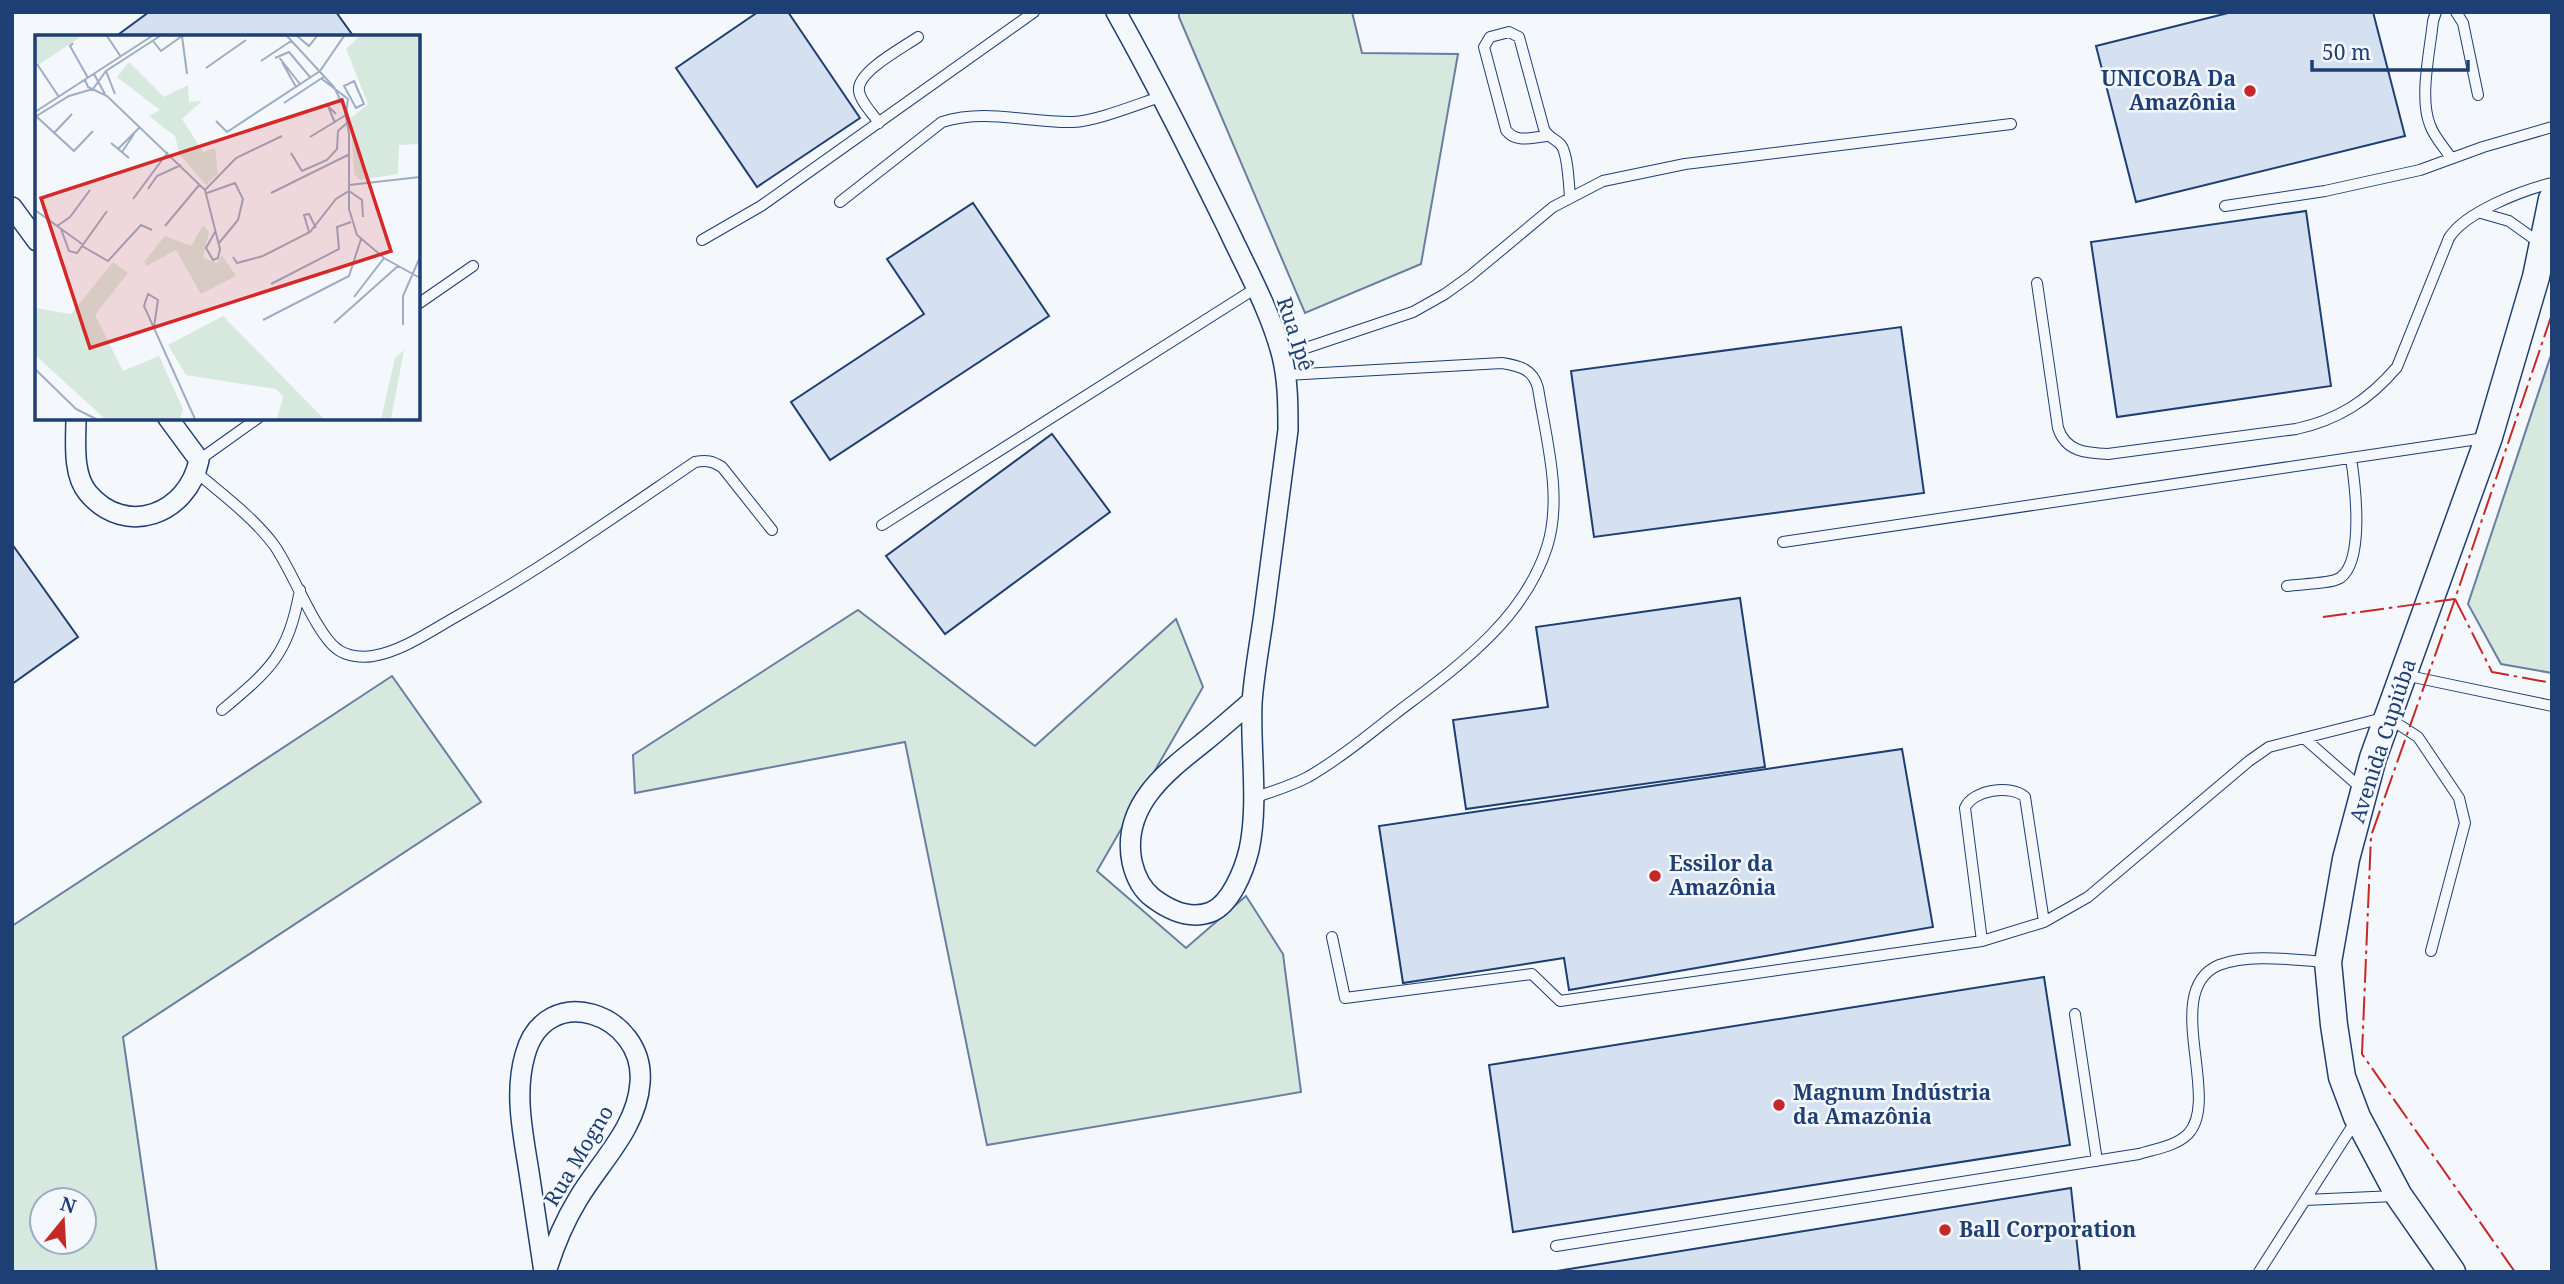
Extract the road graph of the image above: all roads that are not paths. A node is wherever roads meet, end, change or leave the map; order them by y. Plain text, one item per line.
1 (1034, 12) edge
2 (1116, 12) edge
3 (2436, 12) edge
4 (2456, 12) edge
5 (918, 37) dead end
6 (2478, 95) dead end
7 (1163, 96) junction
8 (879, 123) junction
9 (2011, 124) dead end
10 (2552, 127) edge
11 (1547, 136) junction
12 (2451, 158) junction
13 (2552, 183) edge
14 (1570, 198) junction
15 (2552, 199) edge
16 (840, 202) dead end
17 (2225, 206) dead end
18 (12, 207) edge
19 (2480, 213) junction
20 (35, 238) edge
21 (702, 240) dead end
22 (2543, 246) junction
23 (472, 266) dead end
24 (2037, 283) dead end
25 (1256, 288) junction
26 (420, 303) edge
27 (1284, 365) junction
28 (76, 420) edge
29 (169, 420) edge
30 (256, 420) edge
31 (2488, 437) junction
32 (2351, 458) junction
33 (198, 466) junction
34 (882, 525) dead end
35 (772, 530) dead end
36 (1783, 542) dead end
37 (2287, 586) dead end
38 (300, 590) junction
39 (2403, 675) junction
40 (1252, 701) junction
41 (2552, 706) edge
42 (222, 710) dead end
43 (2388, 717) junction
44 (2304, 738) junction
45 (2365, 792) junction
46 (1253, 798) junction
47 (2044, 922) junction
48 (1332, 937) dead end
49 (1982, 941) junction
50 (2431, 951) dead end
51 (2328, 962) junction
52 (2075, 1014) dead end
53 (2357, 1117) junction
54 (2097, 1161) junction
55 (2399, 1196) junction
56 (2305, 1200) junction
57 (1556, 1246) dead end
58 (545, 1272) edge
59 (2259, 1272) edge
60 (2452, 1272) edge

1 - 8 lane
2 - 7 street, Rua Ipê
3 - 12 lane
4 - 6 lane
5 - 8 lane
7 - 16 lane
7 - 25 street, Rua Ipê
8 - 21 lane
9 - 14 lane
10 - 12 lane
11 - 11 lane
11 - 14 lane
12 - 17 lane
13 - 19 lane
14 - 27 lane
15 - 22 street, Avenida Cupiúba
18 - 20 street
19 - 22 lane
19 - 24 lane
22 - 31 street, Avenida Cupiúba
23 - 26 lane
25 - 27 street, Rua Ipê
25 - 34 lane
27 - 40 street, Rua Ipê
27 - 46 lane
28 - 33 street
29 - 33 street
30 - 33 lane
31 - 32 lane
31 - 39 street, Avenida Cupiúba
32 - 36 lane
32 - 37 lane
33 - 38 lane
35 - 38 lane
38 - 42 lane
39 - 41 lane
39 - 43 street, Avenida Cupiúba
40 - 46 street, Rua Ipê
40 - 46 street, Rua Ipê
43 - 44 lane
43 - 45 street, Avenida Cupiúba
43 - 50 lane
44 - 45 lane
44 - 47 lane
45 - 51 street, Avenida Cupiúba
47 - 49 lane
47 - 49 lane
48 - 49 lane
51 - 53 street, Avenida Cupiúba
51 - 54 lane
52 - 54 lane
53 - 55 street, Avenida Cupiúba
53 - 56 lane
54 - 57 lane
55 - 56 lane
55 - 60 street, Avenida Cupiúba
56 - 59 lane
58 - 58 street, Rua Mogno

